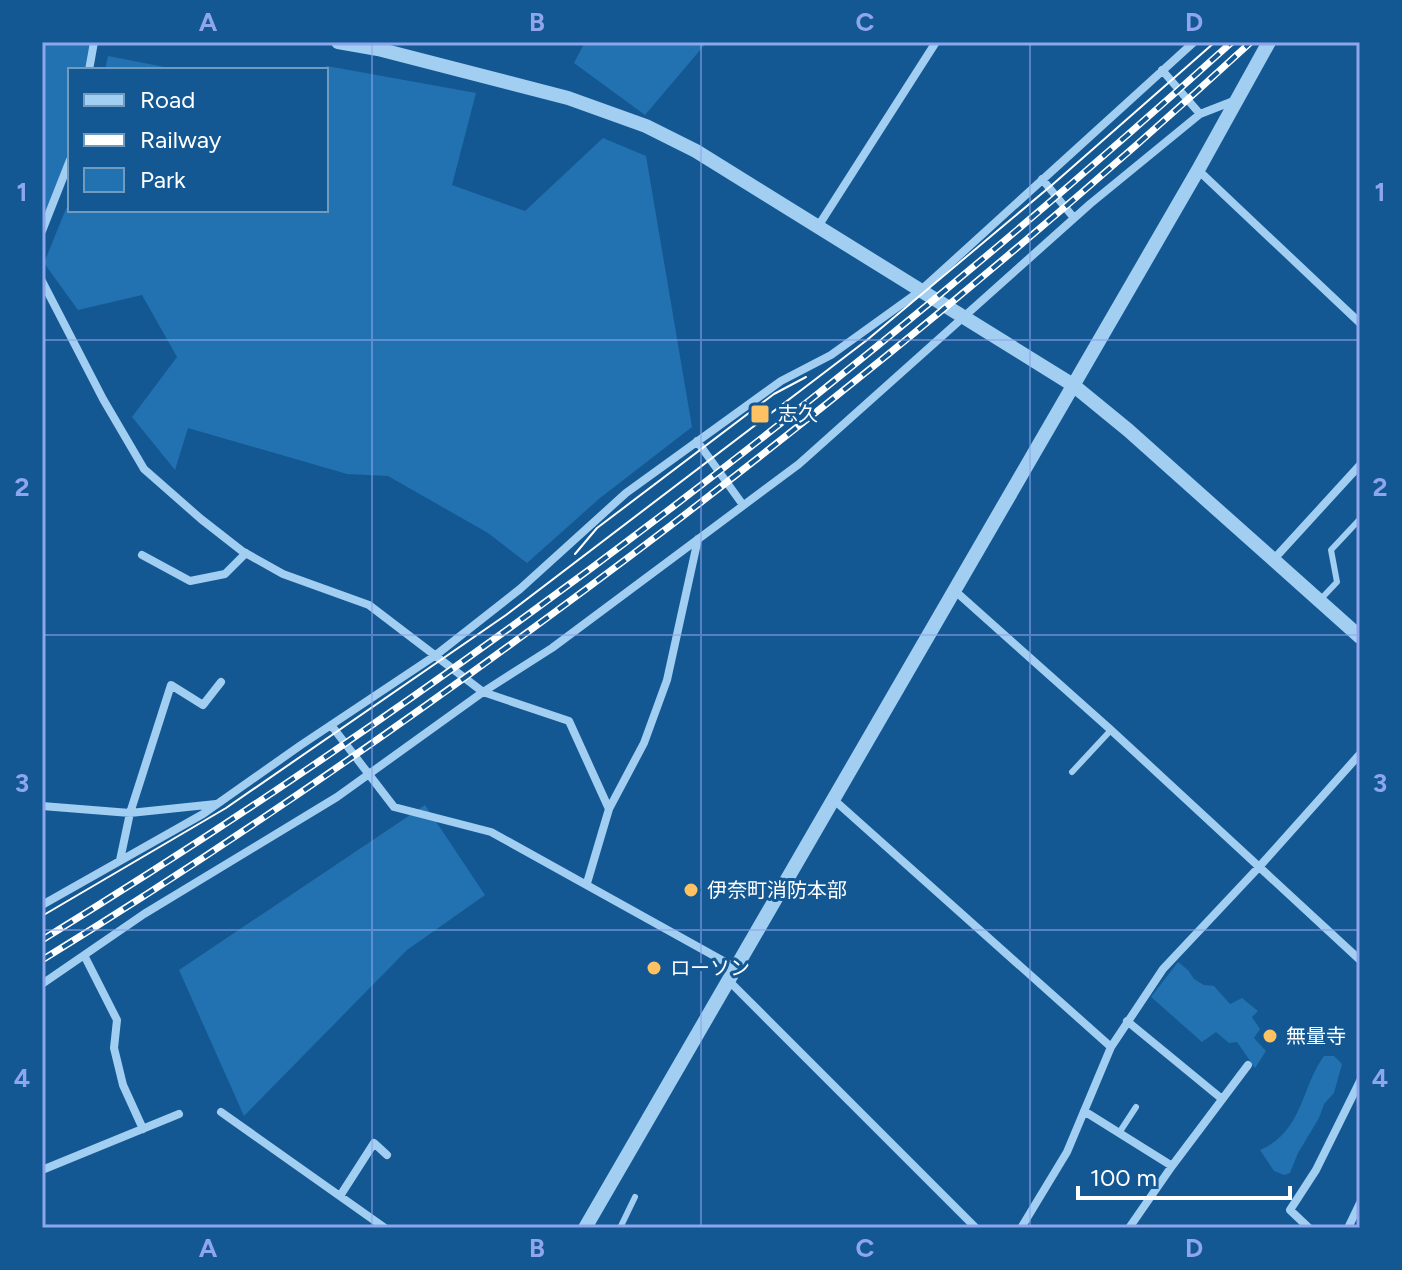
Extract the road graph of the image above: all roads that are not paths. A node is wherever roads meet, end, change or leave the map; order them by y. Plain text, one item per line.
1 (94, 42) edge
2 (338, 42) edge
3 (936, 42) edge
4 (1194, 42) edge
5 (380, 46) edge
6 (1269, 46) edge
7 (89, 68) edge
8 (1162, 70) junction
9 (1236, 100) junction
10 (1200, 114) junction
11 (68, 165) edge
12 (1198, 170) junction
13 (1042, 179) junction
14 (1074, 218) junction
15 (817, 228) junction
16 (42, 231) edge
17 (42, 281) edge
18 (920, 291) junction
19 (962, 317) junction
20 (1360, 323) edge
21 (1073, 385) junction
22 (697, 441) junction
23 (1360, 465) edge
24 (743, 505) junction
25 (1360, 519) edge
26 (698, 539) junction
27 (246, 553) junction
28 (142, 555) dead end
29 (1274, 559) junction
30 (953, 590) junction
31 (1319, 601) junction
32 (1360, 637) edge
33 (436, 655) junction
34 (221, 682) dead end
35 (483, 692) junction
36 (331, 725) junction
37 (1111, 730) junction
38 (1360, 754) edge
39 (1072, 772) dead end
40 (369, 775) junction
41 (832, 798) junction
42 (217, 804) junction
43 (42, 806) edge
44 (609, 809) junction
45 (130, 813) junction
46 (120, 860) junction
47 (1259, 867) junction
48 (587, 883) junction
49 (42, 905) edge
50 (85, 957) junction
51 (1360, 960) edge
52 (733, 974) junction
53 (42, 984) edge
54 (1127, 1021) junction
55 (1111, 1047) junction
56 (1248, 1065) dead end
57 (1360, 1081) edge
58 (1222, 1099) junction
59 (1136, 1107) dead end
60 (1084, 1111) junction
61 (221, 1112) dead end
62 (179, 1114) dead end
63 (143, 1129) junction
64 (1119, 1133) junction
65 (387, 1155) dead end
66 (1172, 1166) junction
67 (42, 1170) edge
68 (340, 1196) junction
69 (635, 1197) dead end
70 (1360, 1203) edge
71 (385, 1228) edge
72 (585, 1228) edge
73 (620, 1228) edge
74 (976, 1228) edge
75 (1021, 1228) edge
76 (1129, 1228) edge
77 (1309, 1228) edge
78 (1348, 1228) edge

1 - 7 street
2 - 5 street
3 - 15 street
4 - 8 street
5 - 15 street
6 - 9 street
8 - 10 street
8 - 13 street
9 - 10 street
9 - 12 street
10 - 14 street
11 - 16 street
12 - 20 street
12 - 21 street
13 - 14 street
13 - 18 street
14 - 19 street
15 - 18 street
17 - 27 street
18 - 19 street
18 - 22 street
19 - 21 street
19 - 24 street
21 - 29 street
21 - 30 street
22 - 24 street
22 - 33 street
23 - 29 street
24 - 26 street
25 - 31 lane
26 - 35 street
26 - 44 street
27 - 28 street
27 - 33 street
29 - 31 street
30 - 37 street
30 - 41 street
31 - 32 street
33 - 35 street
33 - 36 street
34 - 45 street
35 - 40 street
35 - 44 street
36 - 40 street
36 - 42 street
37 - 39 lane
37 - 47 street
38 - 47 street
40 - 48 street
40 - 50 street
41 - 52 street
41 - 55 street
42 - 45 street
42 - 46 street
43 - 45 street
44 - 48 street
45 - 46 street
46 - 49 street
47 - 51 street
47 - 54 street
48 - 52 street
50 - 53 street
50 - 63 street
52 - 72 street
52 - 74 street
54 - 55 street
54 - 58 street
55 - 60 street
56 - 58 street
57 - 77 street
58 - 66 street
59 - 64 lane
60 - 64 street
60 - 75 street
61 - 68 street
62 - 63 street
63 - 67 street
64 - 66 street
65 - 68 street
66 - 76 street
68 - 71 street
69 - 73 lane
70 - 78 street

